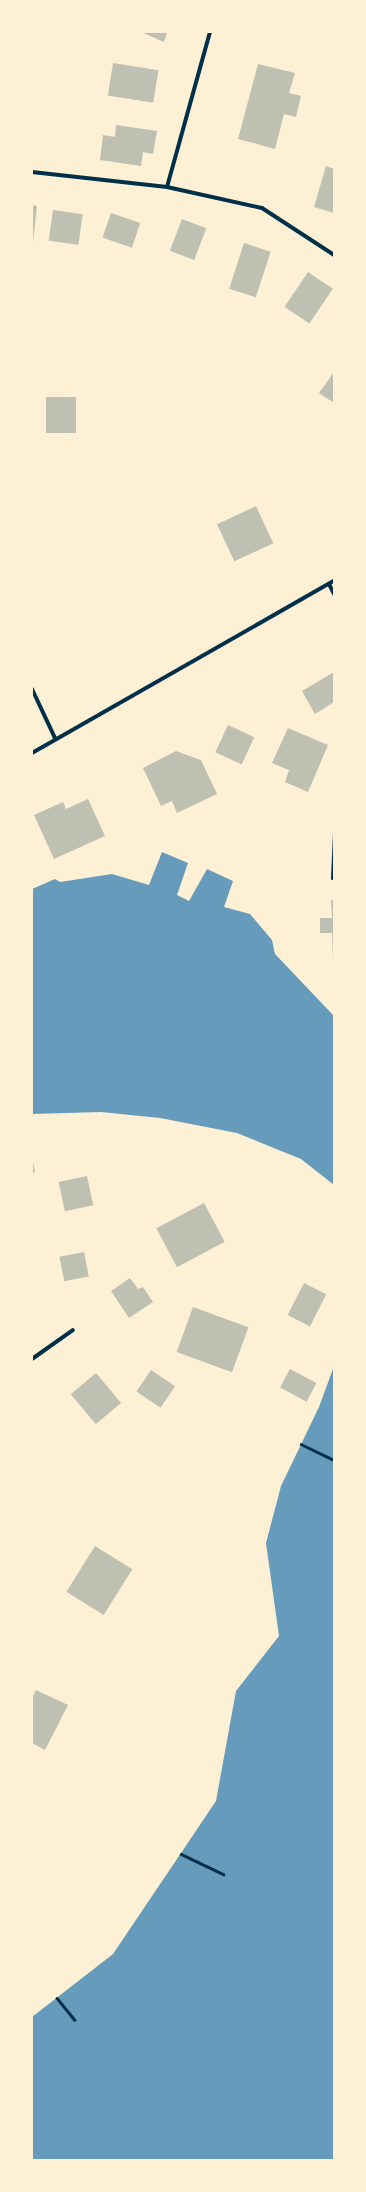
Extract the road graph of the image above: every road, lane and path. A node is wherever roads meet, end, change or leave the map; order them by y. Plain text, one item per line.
1 (210, 32) edge
2 (32, 172) edge
3 (167, 187) junction
4 (334, 254) edge
5 (334, 581) edge
6 (329, 584) junction
7 (334, 594) edge
8 (32, 689) edge
9 (55, 738) junction
10 (32, 753) edge
11 (334, 833) edge
12 (332, 878) dead end
13 (73, 1330) dead end
14 (32, 1359) edge
15 (301, 1444) dead end
16 (334, 1460) edge
17 (181, 1854) dead end
18 (223, 1874) dead end
19 (57, 1998) dead end
20 (75, 2020) dead end

1 - 3 street
2 - 3 street
3 - 4 street
5 - 6 street
6 - 7 street
6 - 9 street
8 - 9 street
9 - 10 street
11 - 12 lane
13 - 14 street
15 - 16 path
17 - 18 path
19 - 20 path

